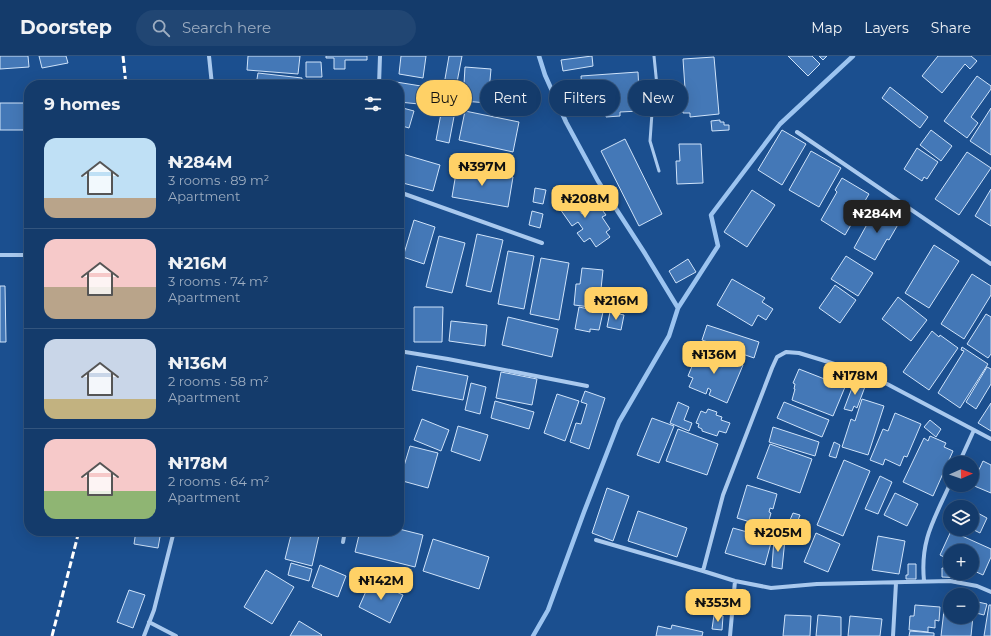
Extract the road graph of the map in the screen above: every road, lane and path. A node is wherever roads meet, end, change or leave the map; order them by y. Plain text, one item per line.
1 (209, 56) edge
2 (380, 56) edge
3 (654, 56) edge
4 (211, 80) edge
5 (379, 80) edge
6 (797, 132) dead end
7 (659, 171) dead end
8 (404, 194) edge
9 (542, 243) dead end
10 (0, 255) edge
11 (24, 255) edge
12 (991, 264) edge
13 (404, 352) edge
14 (587, 386) dead end
15 (974, 430) junction
16 (991, 439) edge
17 (962, 456) edge
18 (946, 492) edge
19 (173, 536) edge
20 (344, 536) edge
21 (596, 540) dead end
22 (343, 542) dead end
23 (703, 570) junction
24 (735, 581) junction
25 (924, 581) junction
26 (896, 583) junction
27 (991, 592) edge
28 (150, 622) junction
29 (144, 636) edge
30 (176, 636) edge
31 (730, 636) edge
32 (893, 636) edge

1 - 4 street
2 - 5 street
3 - 7 lane
6 - 12 street
8 - 9 street
10 - 11 street
13 - 14 street
15 - 16 street
15 - 17 street
15 - 23 street
18 - 25 street
19 - 28 street
20 - 22 street
21 - 23 street
23 - 24 street
24 - 26 street
24 - 31 street
25 - 26 street
25 - 27 street
26 - 32 street
28 - 29 street
28 - 30 street

